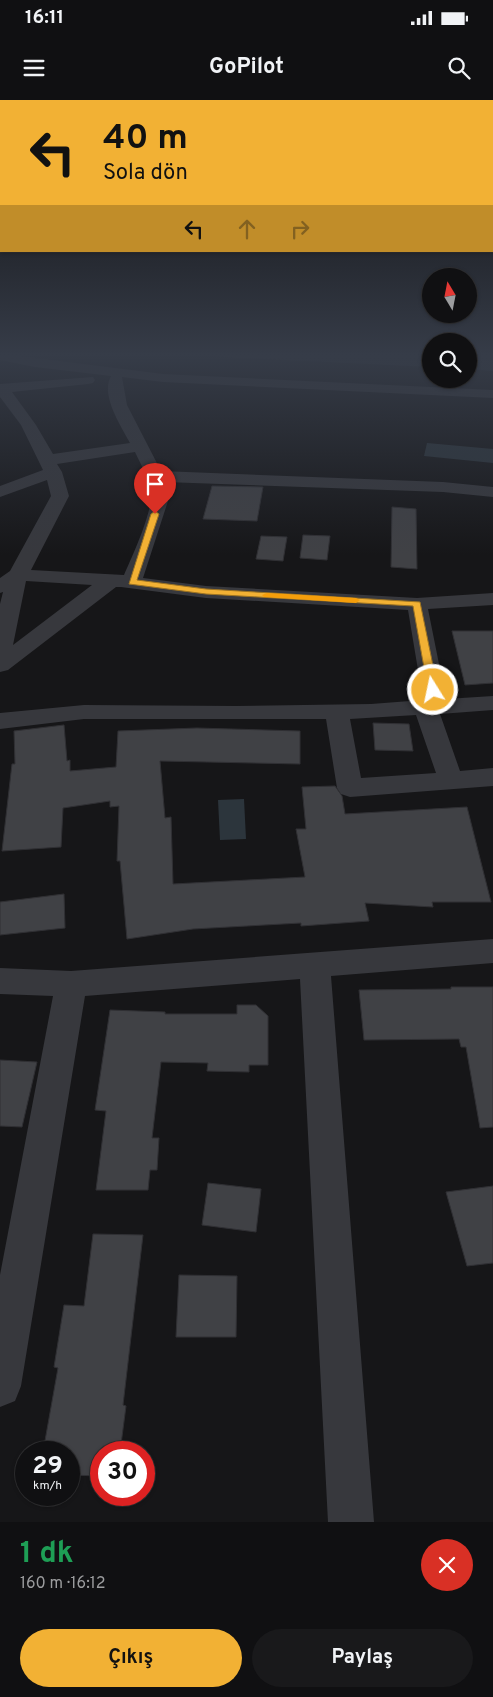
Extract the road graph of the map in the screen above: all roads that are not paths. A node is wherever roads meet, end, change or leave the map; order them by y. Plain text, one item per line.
1 (24, 422) edge
2 (129, 422) edge
3 (140, 446) junction
4 (51, 466) junction
5 (155, 476) junction
6 (0, 492) edge
7 (493, 492) edge
8 (14, 571) edge
9 (122, 581) junction
10 (0, 587) edge
11 (493, 599) edge
12 (417, 604) junction
13 (0, 657) edge
14 (0, 665) edge
15 (493, 703) edge
16 (431, 708) junction
17 (337, 712) junction
18 (0, 721) edge
19 (493, 777) edge
20 (451, 780) junction
21 (493, 952) edge
22 (315, 965) junction
23 (0, 981) edge
24 (70, 984) junction
25 (0, 1386) edge
26 (351, 1522) edge

1 - 4 street
2 - 3 street
3 - 4 street
3 - 5 street
4 - 6 street
4 - 8 street
5 - 7 street
5 - 9 street
8 - 9 street
8 - 10 street
8 - 13 street
9 - 12 street
9 - 14 street
11 - 12 street
12 - 16 street
15 - 16 street
16 - 17 street
16 - 20 street
17 - 18 street
17 - 20 street
19 - 20 street
21 - 22 street
22 - 24 street
22 - 26 street
23 - 24 street
24 - 25 street

